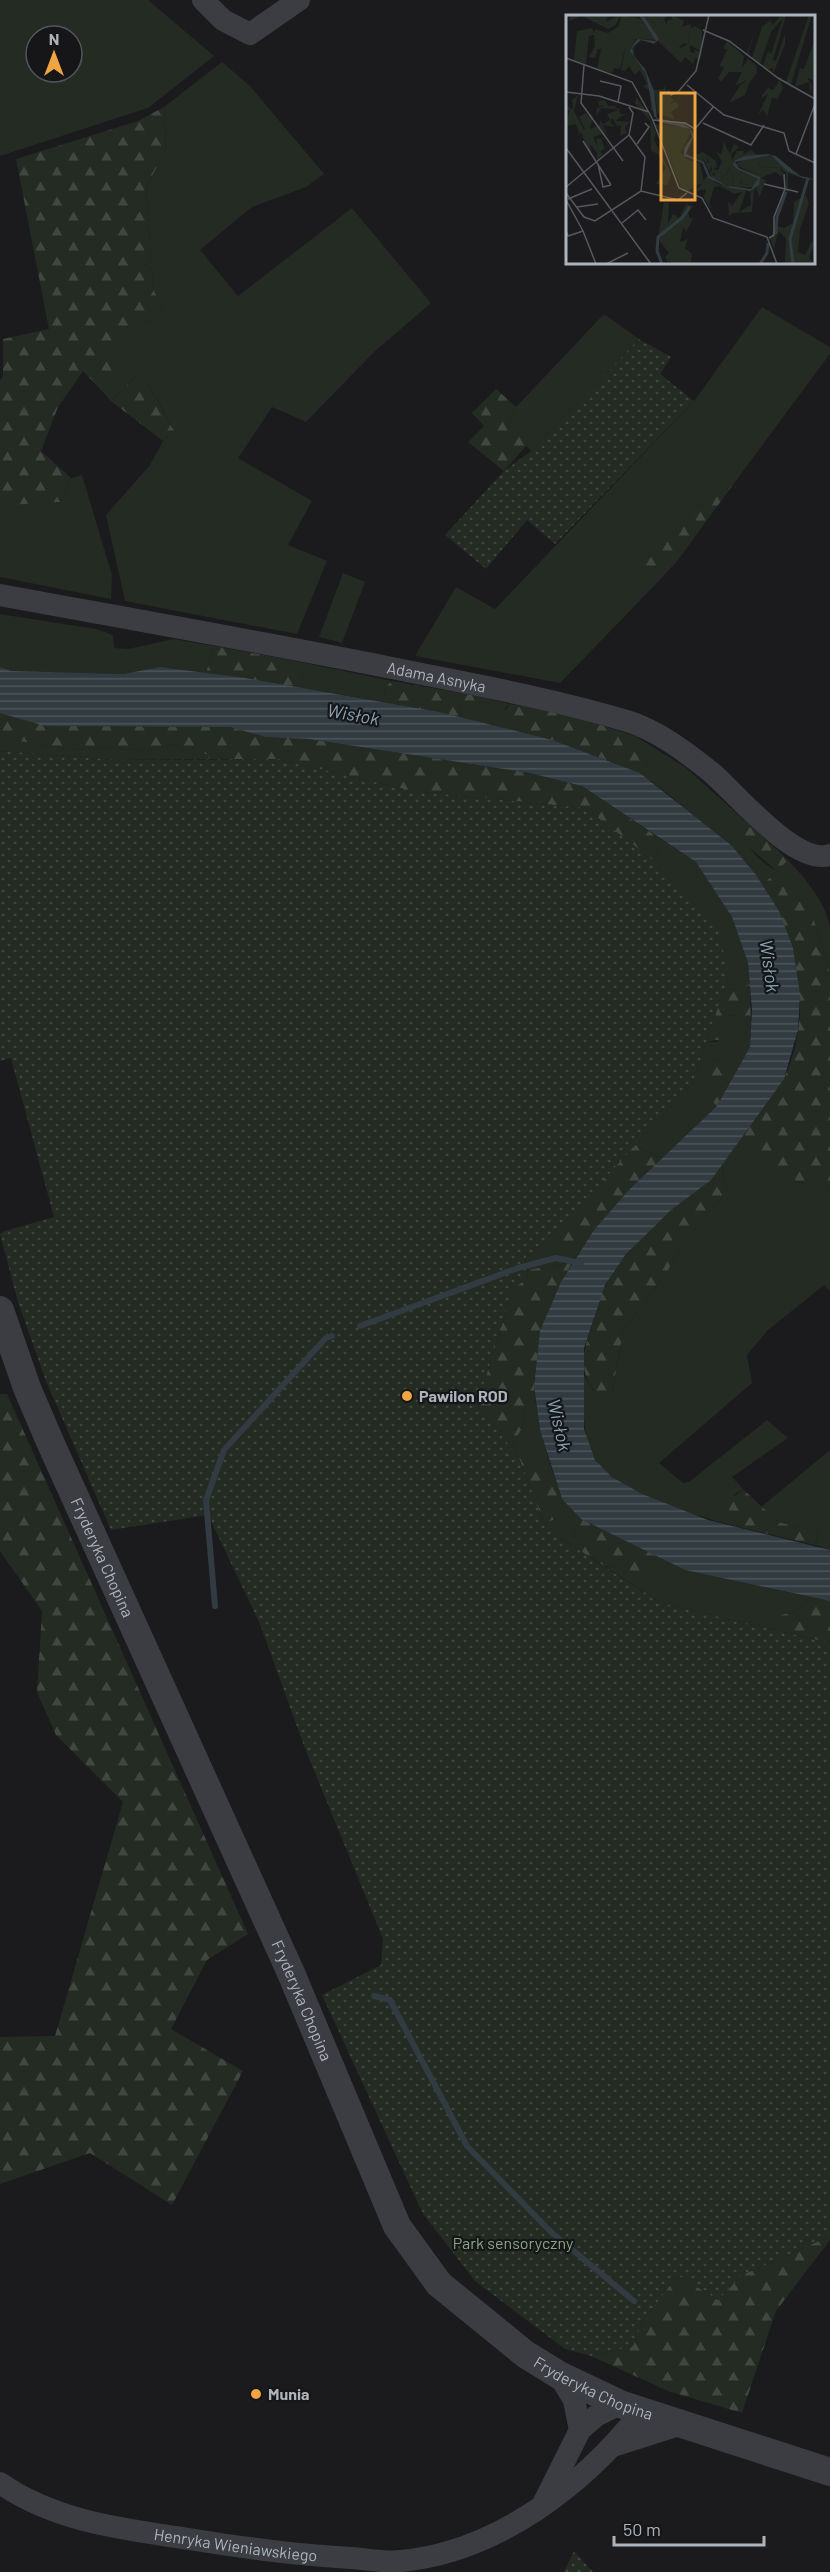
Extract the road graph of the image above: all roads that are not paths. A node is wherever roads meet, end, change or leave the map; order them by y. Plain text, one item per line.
1 (203, 0) edge
2 (299, 0) edge
3 (0, 595) edge
4 (830, 855) edge
5 (0, 1310) edge
6 (559, 2375) junction
7 (631, 2408) junction
8 (685, 2423) junction
9 (580, 2430) junction
10 (616, 2445) junction
11 (830, 2472) edge
12 (0, 2483) edge
13 (542, 2505) junction

1 - 2 street
3 - 4 street, Adama Asnyka
5 - 6 street, Fryderyka Chopina
6 - 7 street, Fryderyka Chopina
6 - 9 street
7 - 8 street, Fryderyka Chopina
7 - 9 street
7 - 10 street, Henryka Wieniawskiego
8 - 10 street
8 - 11 street, Fryderyka Chopina
9 - 13 street
10 - 13 street, Henryka Wieniawskiego
12 - 13 street, Henryka Wieniawskiego

